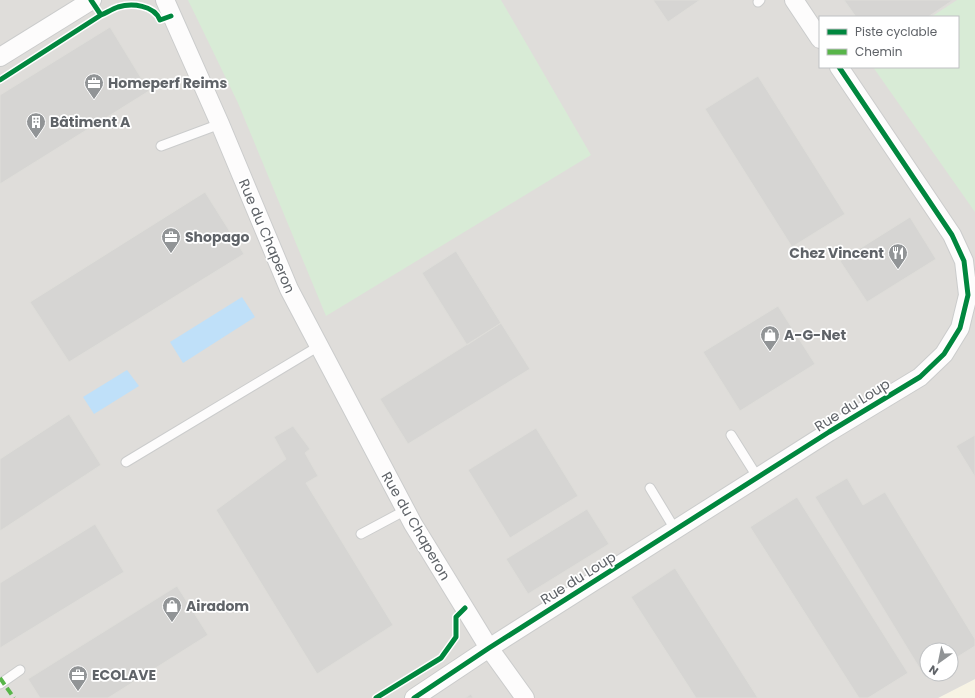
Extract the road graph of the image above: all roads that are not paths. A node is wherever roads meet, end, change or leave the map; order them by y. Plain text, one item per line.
1 (92, 0) edge
2 (165, 0) edge
3 (794, 0) edge
4 (819, 37) edge
5 (0, 57) edge
6 (840, 68) edge
7 (220, 124) junction
8 (160, 146) dead end
9 (972, 297) edge
10 (319, 346) junction
11 (730, 435) dead end
12 (126, 462) dead end
13 (758, 478) junction
14 (650, 488) dead end
15 (406, 510) junction
16 (676, 531) junction
17 (361, 534) dead end
18 (489, 648) junction
19 (20, 670) dead end
20 (0, 684) edge
21 (414, 698) edge
22 (525, 698) edge

1 - 5 street
2 - 7 street, Rue du Chaperon
3 - 4 street
6 - 9 street, Rue du Loup
7 - 8 lane
7 - 10 street, Rue du Chaperon
9 - 13 street, Rue du Loup
10 - 12 lane
10 - 15 street, Rue du Chaperon
11 - 13 lane
13 - 16 street, Rue du Loup
14 - 16 lane
15 - 17 lane
15 - 18 street, Rue du Chaperon
16 - 18 street, Rue du Loup
18 - 21 street, Rue du Loup
18 - 22 street, Rue du Chaperon
19 - 20 lane

